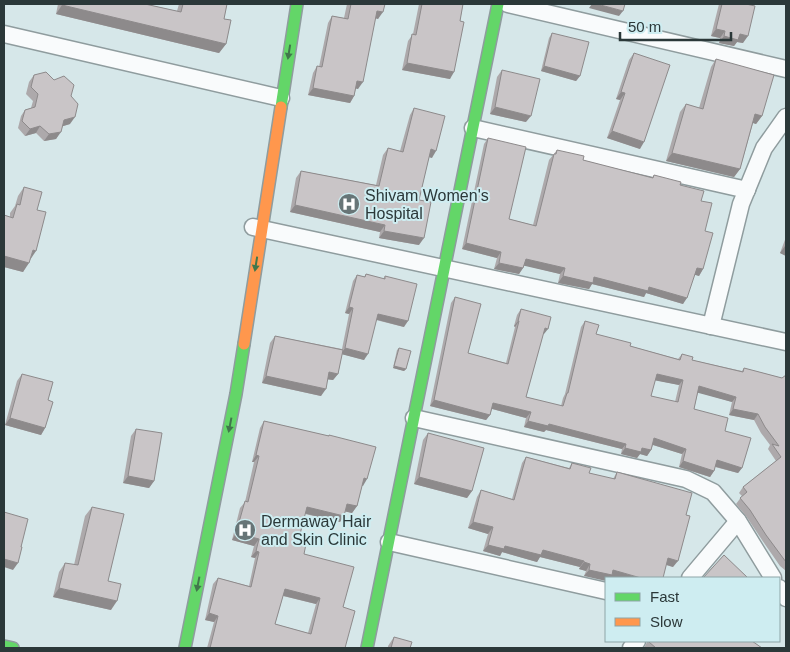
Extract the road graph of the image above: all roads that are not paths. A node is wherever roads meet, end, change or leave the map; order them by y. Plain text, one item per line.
1 (296, 4) edge
2 (498, 4) edge
3 (508, 4) edge
4 (4, 34) edge
5 (786, 69) edge
6 (273, 96) junction
7 (786, 117) edge
8 (473, 128) junction
9 (747, 190) junction
10 (255, 224) junction
11 (444, 268) junction
12 (711, 326) junction
13 (786, 342) edge
14 (414, 418) junction
15 (738, 521) junction
16 (389, 542) junction
17 (691, 577) edge
18 (772, 577) edge
19 (605, 591) edge
20 (4, 646) edge
21 (13, 648) edge
22 (174, 648) edge
23 (185, 648) edge
24 (367, 648) edge

1 -> 6 main road
2 - 8 main road
3 - 5 street
4 - 6 street
6 - 10 main road
7 - 9 street
8 - 9 street
8 - 11 main road
9 - 12 street
10 - 11 street
10 - 22 main road
10 -> 23 main road
11 - 12 street
11 - 14 main road
12 - 13 street
14 - 15 street
14 - 16 main road
15 - 17 street
15 - 18 street
16 - 19 street
16 - 24 main road
20 - 21 main road

